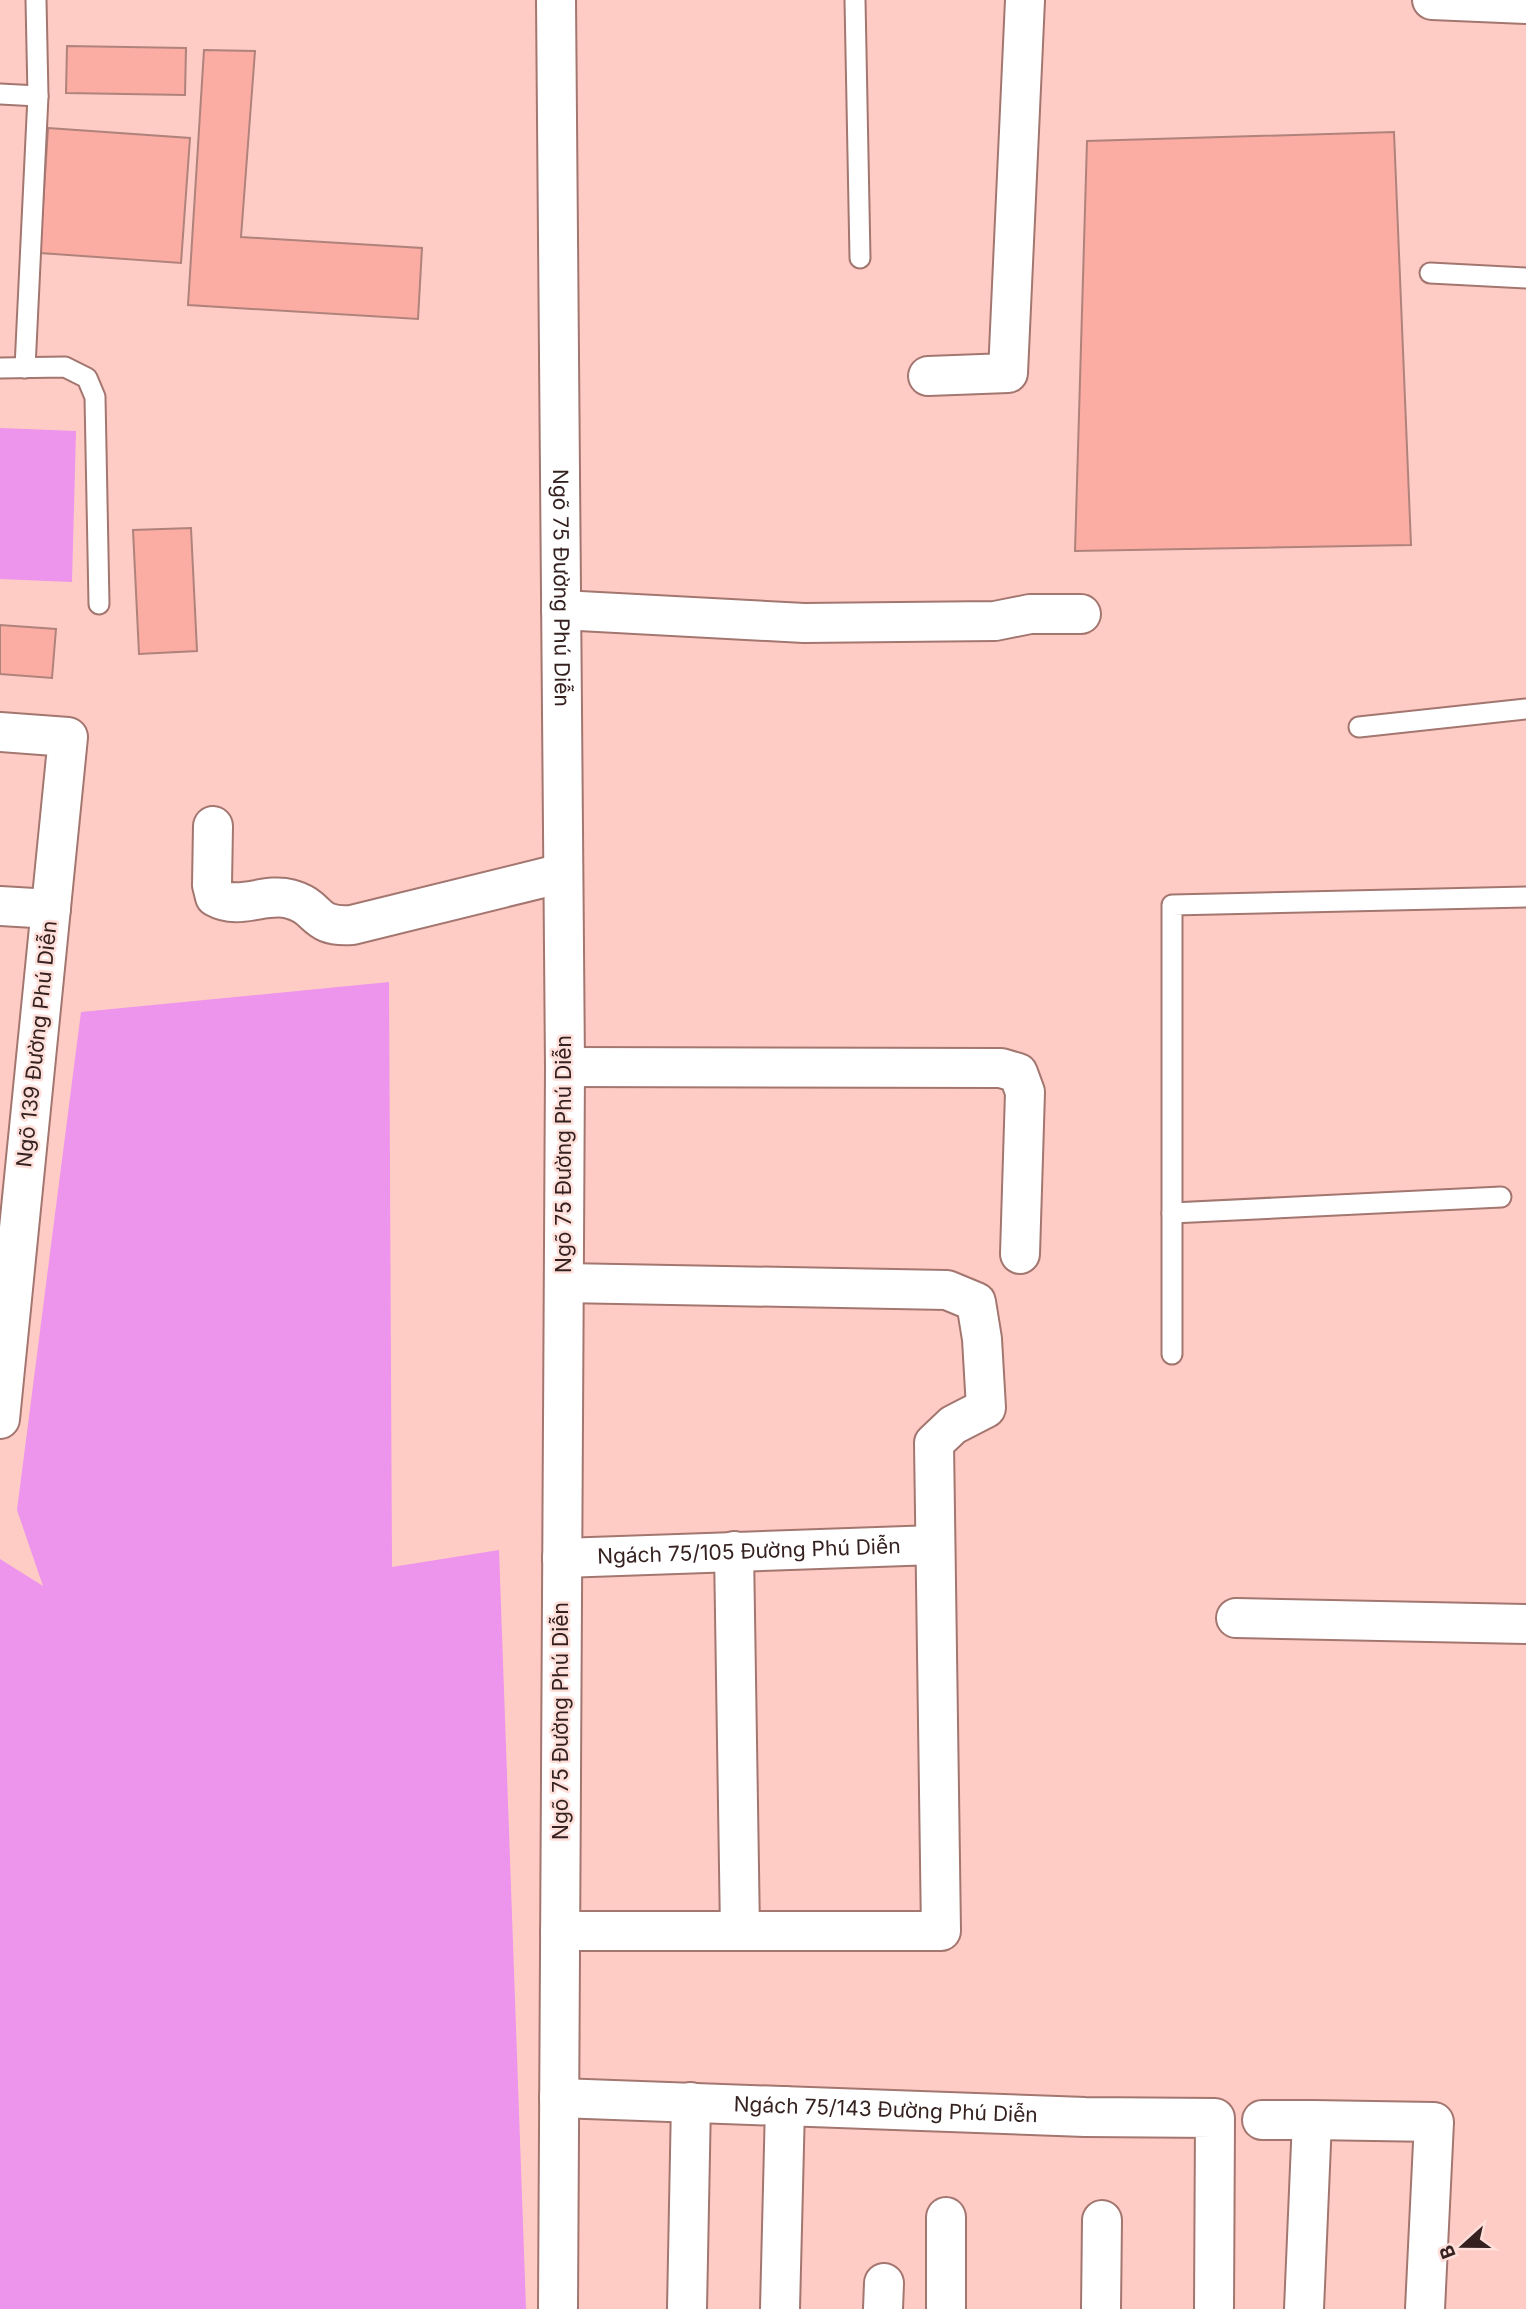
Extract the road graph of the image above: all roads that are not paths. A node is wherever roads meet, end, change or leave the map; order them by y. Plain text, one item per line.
1 (36, 0) edge
2 (556, 0) edge
3 (855, 0) edge
4 (1025, 0) edge
5 (1432, 0) edge
6 (1526, 4) edge
7 (0, 94) edge
8 (38, 96) junction
9 (860, 258) dead end
10 (1430, 273) dead end
11 (1526, 278) edge
12 (0, 368) edge
13 (25, 368) junction
14 (929, 376) dead end
15 (99, 604) dead end
16 (561, 610) junction
17 (1081, 614) dead end
18 (1526, 709) edge
19 (1359, 727) dead end
20 (0, 732) edge
21 (213, 826) dead end
22 (563, 873) junction
23 (1526, 897) edge
24 (0, 906) edge
25 (51, 909) junction
26 (565, 1067) junction
27 (1502, 1197) dead end
28 (11, 1200) edge
29 (1172, 1213) junction
30 (1020, 1254) dead end
31 (564, 1283) junction
32 (1172, 1354) dead end
33 (0, 1419) edge
34 (934, 1545) junction
35 (734, 1551) junction
36 (562, 1558) junction
37 (1236, 1618) dead end
38 (1526, 1624) edge
39 (560, 1931) junction
40 (740, 1931) junction
41 (559, 2098) junction
42 (691, 2102) junction
43 (785, 2106) junction
44 (1262, 2120) dead end
45 (1312, 2120) junction
46 (946, 2217) dead end
47 (1102, 2220) dead end
48 (558, 2309) edge
49 (687, 2309) edge
50 (780, 2309) edge
51 (946, 2309) edge
52 (1101, 2309) edge
53 (1214, 2309) edge
54 (1304, 2309) edge
55 (1425, 2309) edge

1 - 8 lane
2 - 16 street, Ngõ 75 Đường Phú Diễn
3 - 9 lane
4 - 14 street
5 - 6 street
7 - 8 lane
8 - 13 lane
10 - 11 lane
12 - 13 lane
13 - 15 lane
16 - 17 street
16 - 22 street, Ngõ 75 Đường Phú Diễn
18 - 19 lane
20 - 25 street, Ngõ 139 Đường Phú Diễn
21 - 22 street
22 - 26 street, Ngõ 75 Đường Phú Diễn
23 - 29 lane
24 - 25 street
25 - 28 street, Ngõ 139 Đường Phú Diễn
26 - 30 street
26 - 31 street, Ngõ 75 Đường Phú Diễn
27 - 29 lane
28 - 33 street, Ngõ 139 Đường Phú Diễn
29 - 32 lane
31 - 34 street
31 - 36 street, Ngõ 75 Đường Phú Diễn
34 - 35 street, Ngách 75/105 Đường Phú Diễn
34 - 40 street
35 - 36 street, Ngách 75/105 Đường Phú Diễn
35 - 40 street
36 - 39 street, Ngõ 75 Đường Phú Diễn
37 - 38 street
39 - 40 street
39 - 41 street, Ngõ 75 Đường Phú Diễn
41 - 42 street, Ngách 75/143 Đường Phú Diễn
41 - 48 street, Ngõ 75 Đường Phú Diễn
42 - 43 street, Ngách 75/143 Đường Phú Diễn
42 - 49 street
43 - 50 street
43 - 53 street, Ngách 75/143 Đường Phú Diễn
44 - 45 street
45 - 54 street
45 - 55 street
46 - 51 street
47 - 52 street

